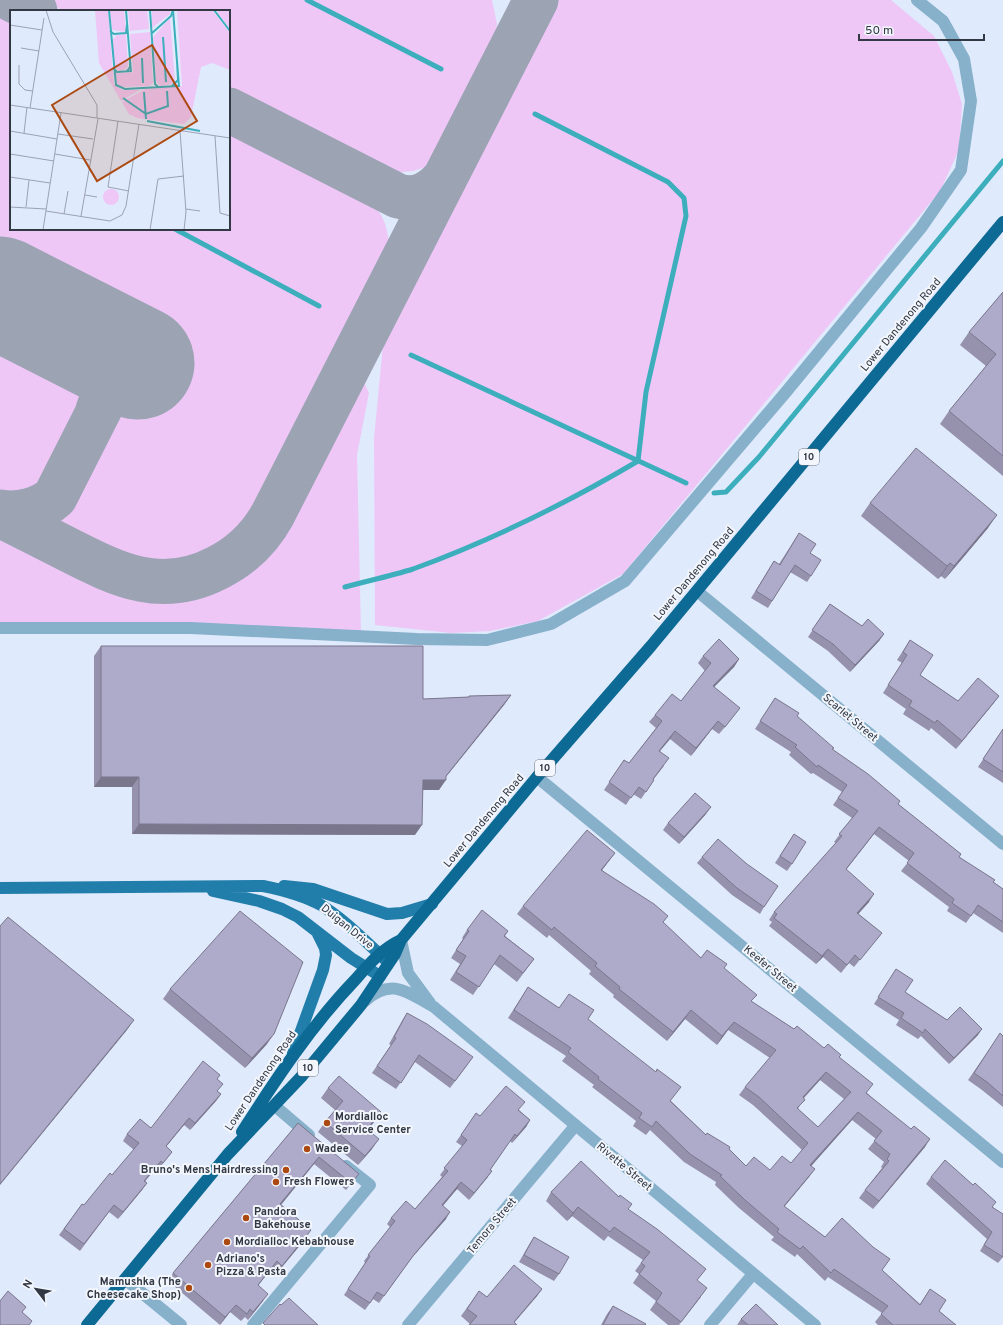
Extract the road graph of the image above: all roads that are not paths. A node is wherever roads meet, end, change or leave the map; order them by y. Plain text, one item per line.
1 (916, 0) edge
2 (1002, 224) edge
3 (696, 591) junction
4 (0, 628) edge
5 (537, 777) junction
6 (1003, 844) edge
7 (263, 886) junction
8 (197, 887) junction
9 (0, 888) edge
10 (432, 904) junction
11 (317, 932) junction
12 (401, 940) junction
13 (379, 954) junction
14 (389, 963) junction
15 (366, 967) junction
16 (380, 976) junction
17 (361, 1005) junction
18 (434, 1007) junction
19 (293, 1054) junction
20 (275, 1106) junction
21 (575, 1126) junction
22 (318, 1142) edge
23 (228, 1154) junction
24 (335, 1156) edge
25 (1003, 1162) edge
26 (753, 1274) junction
27 (125, 1279) junction
28 (87, 1325) edge
29 (181, 1325) edge
30 (253, 1325) edge
31 (408, 1325) edge
32 (710, 1325) edge
33 (815, 1325) edge

1 - 4 street
2 - 3 highway, Lower Dandenong Road / 10
3 - 5 highway, Lower Dandenong Road / 10
3 - 6 street, Scarlet Street
5 - 10 highway, Lower Dandenong Road / 10
5 - 25 street, Keefer Street
7 - 8 main road, Duigan Drive
7 - 10 main road
7 - 13 main road, Duigan Drive
8 - 9 main road, Duigan Drive
8 - 11 main road, Duigan Drive
10 - 12 highway, Lower Dandenong Road / 10
11 - 15 main road, Duigan Drive
11 - 19 main road
12 - 13 highway, Lower Dandenong Road / 10
12 - 14 highway, Lower Dandenong Road / 10
12 - 18 street, Rivette Street
13 - 14 main road, Duigan Drive
13 - 15 highway, Lower Dandenong Road / 10
14 - 16 highway, Lower Dandenong Road / 10
15 - 16 main road, Duigan Drive
15 - 19 highway, Lower Dandenong Road / 10
16 - 17 highway, Lower Dandenong Road / 10
17 - 18 street, Rivette Street
17 - 20 highway, Lower Dandenong Road / 10
18 - 21 street, Rivette Street
19 - 23 highway, Lower Dandenong Road / 10
20 - 22 street
20 - 23 highway, Lower Dandenong Road / 10
21 - 26 street, Rivette Street
21 - 31 street, Temora Street
23 - 27 highway, Lower Dandenong Road / 10
24 - 30 street
26 - 32 street
26 - 33 street, Rivette Street
27 - 28 highway, Lower Dandenong Road / 10
27 - 29 street

